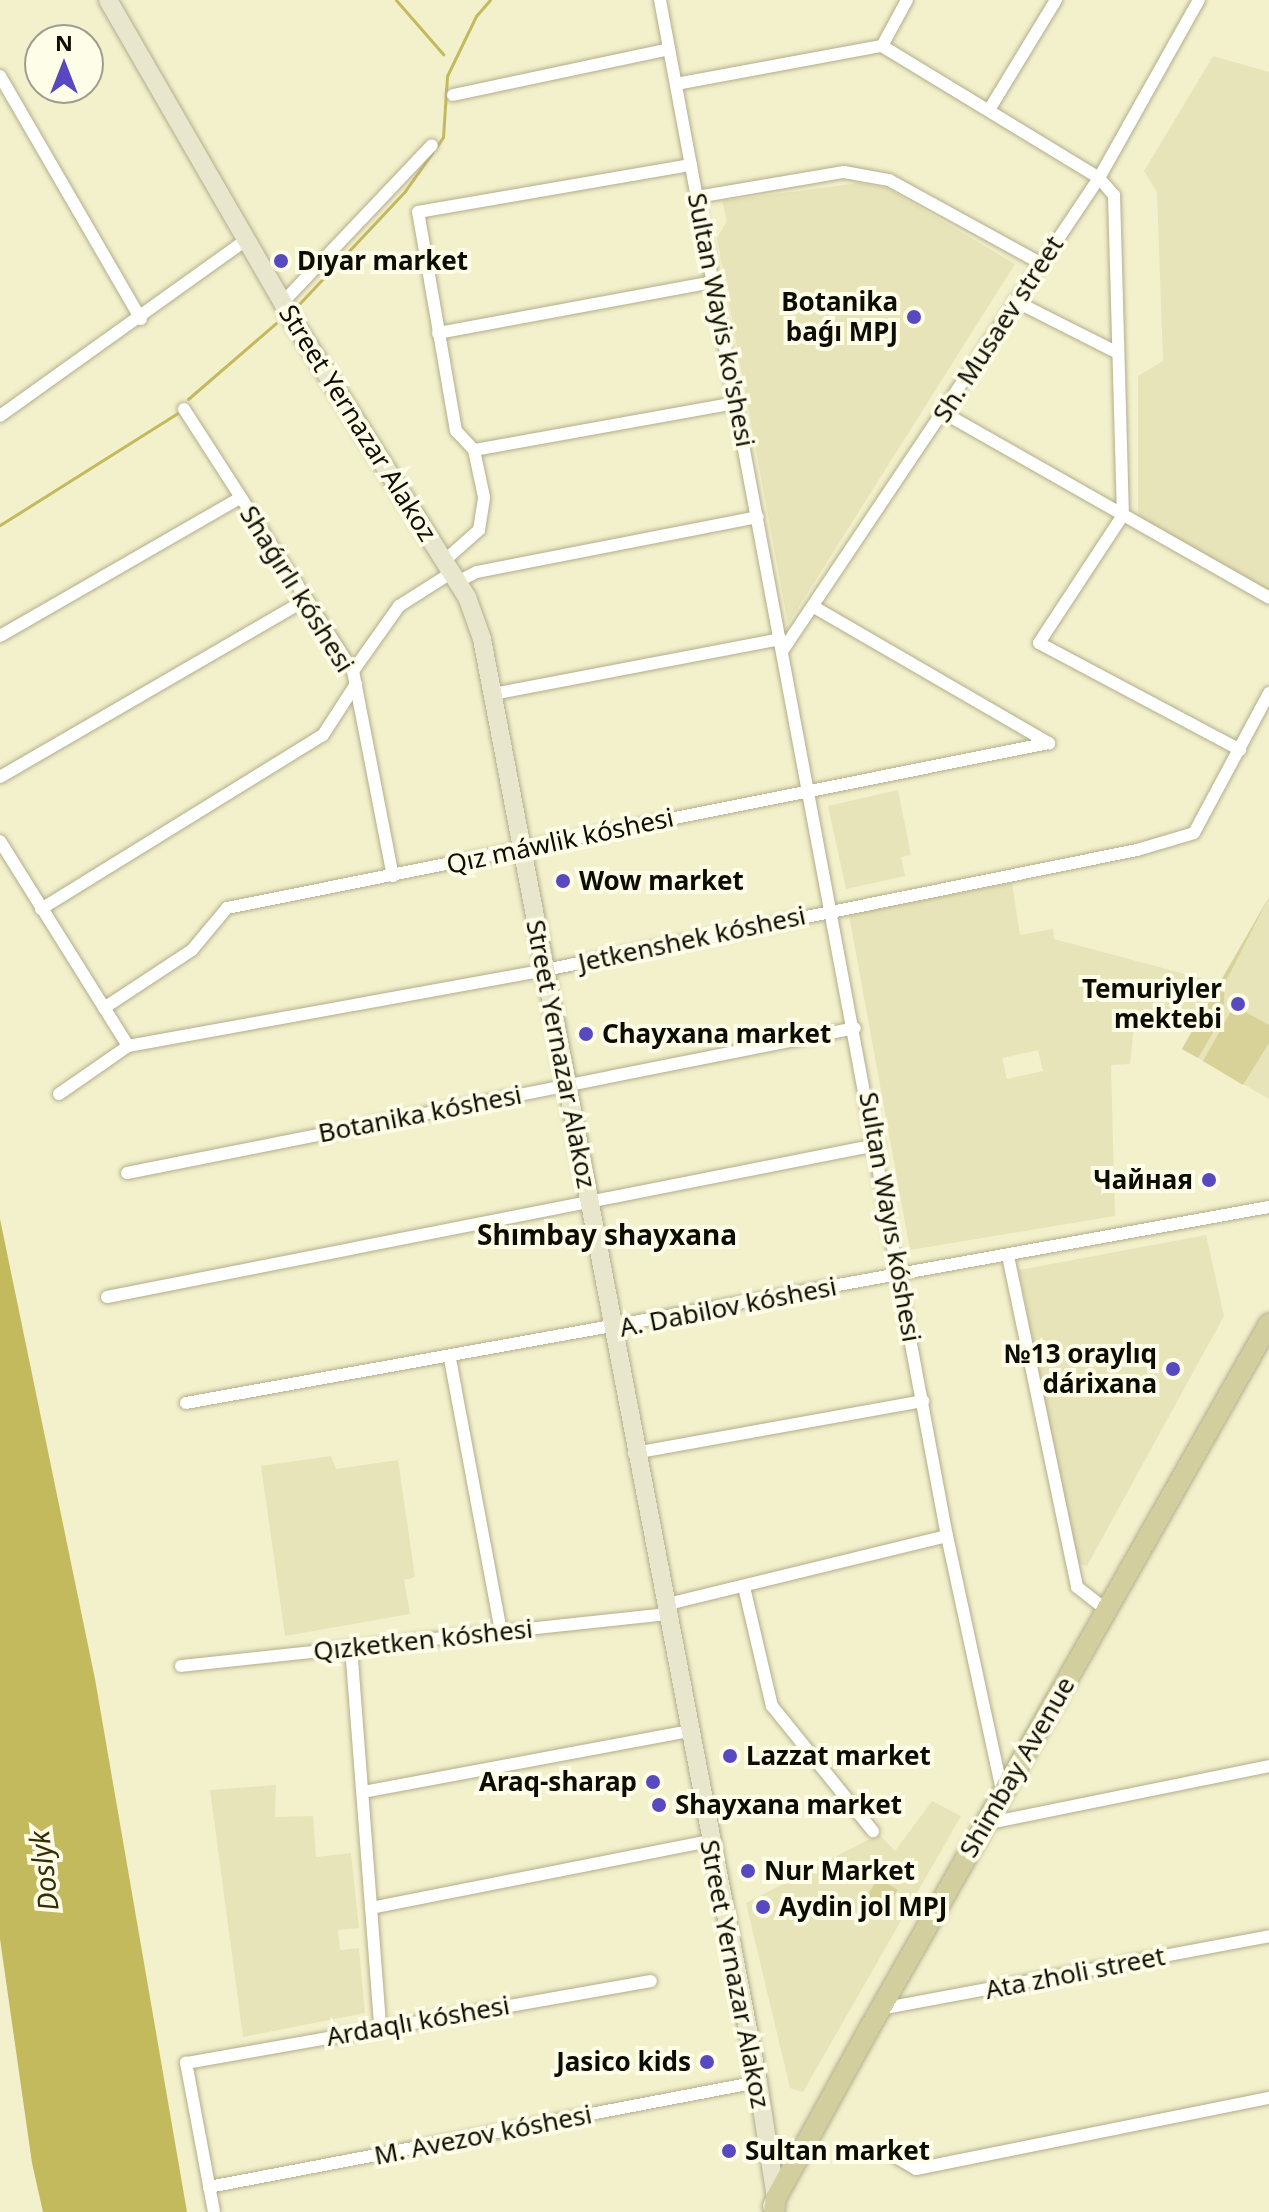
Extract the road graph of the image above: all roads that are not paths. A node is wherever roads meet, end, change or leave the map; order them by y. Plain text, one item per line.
1 (108, 0) edge
2 (660, 0) edge
3 (907, 0) edge
4 (1056, 0) edge
5 (1199, 0) edge
6 (882, 46) junction
7 (669, 49) junction
8 (0, 76) edge
9 (676, 84) junction
10 (453, 95) dead end
11 (989, 110) junction
12 (432, 145) dead end
13 (691, 165) junction
14 (1099, 178) junction
15 (697, 197) junction
16 (247, 239) junction
17 (1040, 263) junction
18 (714, 282) junction
19 (1015, 301) junction
20 (283, 302) junction
21 (141, 319) junction
22 (438, 333) junction
23 (1118, 353) junction
24 (736, 403) junction
25 (184, 409) dead end
26 (944, 413) junction
27 (0, 416) edge
28 (474, 450) junction
29 (240, 498) junction
30 (1123, 515) junction
31 (758, 517) junction
32 (451, 572) junction
33 (1269, 598) edge
34 (304, 601) junction
35 (814, 607) junction
36 (0, 636) edge
37 (782, 645) junction
38 (354, 677) junction
39 (1269, 693) edge
40 (493, 694) junction
41 (1240, 750) junction
42 (0, 777) edge
43 (809, 788) junction
44 (0, 841) edge
45 (522, 849) junction
46 (393, 876) junction
47 (41, 909) junction
48 (832, 910) junction
49 (545, 970) junction
50 (104, 1008) junction
51 (855, 1028) junction
52 (128, 1046) junction
53 (567, 1084) junction
54 (59, 1094) dead end
55 (877, 1145) junction
56 (127, 1173) dead end
57 (590, 1204) junction
58 (1269, 1207) edge
59 (1008, 1256) junction
60 (901, 1274) junction
61 (107, 1297) dead end
62 (1269, 1324) edge
63 (612, 1329) junction
64 (450, 1359) junction
65 (923, 1401) junction
66 (186, 1403) dead end
67 (634, 1453) junction
68 (947, 1536) junction
69 (744, 1587) junction
70 (665, 1610) junction
71 (1106, 1610) junction
72 (501, 1632) junction
73 (351, 1647) junction
74 (181, 1666) dead end
75 (689, 1731) junction
76 (1269, 1766) edge
77 (363, 1792) junction
78 (1003, 1794) junction
79 (985, 1824) junction
80 (873, 1831) dead end
81 (710, 1841) junction
82 (371, 1908) junction
83 (1269, 1936) edge
84 (651, 1981) dead end
85 (880, 2009) junction
86 (380, 2027) junction
87 (758, 2082) junction
88 (1269, 2098) edge
89 (891, 2154) dead end
90 (209, 2187) junction
91 (775, 2209) edge
92 (214, 2212) edge

1 - 16 main road, Street Yernazar Alakoz
2 - 7 street, Sultan Wayis ko'shesi
3 - 6 street
4 - 11 street
5 - 14 street, Sh. Musaev street
6 - 9 street
6 - 11 street
7 - 9 street, Sultan Wayis ko'shesi
7 - 10 street
8 - 21 street
9 - 13 street, Sultan Wayis ko'shesi
11 - 14 street
12 - 20 street
13 - 15 street, Sultan Wayis ko'shesi
13 - 22 street
14 - 17 street, Sh. Musaev street
14 - 23 street
15 - 17 street
15 - 18 street, Sultan Wayis ko'shesi
16 - 20 main road, Street Yernazar Alakoz
16 - 21 street
17 - 19 street, Sh. Musaev street
18 - 22 street
18 - 24 street, Sultan Wayis ko'shesi
19 - 23 street
19 - 26 street, Sh. Musaev street
20 - 32 main road, Street Yernazar Alakoz
21 - 27 street
22 - 28 street
23 - 30 street
24 - 28 street
24 - 31 street, Sultan Wayis ko'shesi
25 - 29 street, Shaǵırlı kóshesi
26 - 30 street
26 - 35 street, Sh. Musaev street
28 - 32 street
29 - 34 street, Shaǵırlı kóshesi
29 - 36 street
30 - 33 street
30 - 41 street
31 - 32 street
31 - 37 street, Sultan Wayis ko'shesi
32 - 38 street
32 - 40 main road, Street Yernazar Alakoz
34 - 38 street, Shaǵırlı kóshesi
34 - 42 street
35 - 37 street, Sh. Musaev street
35 - 43 street, Qız máwlik kóshesi
37 - 40 street
37 - 43 street, Sultan Wayıs kóshesi
38 - 46 street, Shaǵırlı kóshesi
38 - 47 street
39 - 41 street
40 - 45 main road, Street Yernazar Alakoz
41 - 48 street, Jetkenshek kóshesi
43 - 45 street, Qız máwlik kóshesi
43 - 48 street, Sultan Wayıs kóshesi
44 - 47 street
45 - 46 street, Qız máwlik kóshesi
45 - 49 main road, Street Yernazar Alakoz
46 - 50 street, Qız máwlik kóshesi
47 - 50 street
48 - 49 street, Jetkenshek kóshesi
48 - 51 street, Sultan Wayıs kóshesi
49 - 52 street, Jetkenshek kóshesi
49 - 53 main road, Street Yernazar Alakoz
50 - 52 street
51 - 53 street, Botanika kóshesi
51 - 55 street, Sultan Wayıs kóshesi
52 - 54 street, Jetkenshek kóshesi
53 - 56 street, Botanika kóshesi
53 - 57 main road, Street Yernazar Alakoz
55 - 57 street
55 - 60 street, Sultan Wayıs kóshesi
57 - 61 street
57 - 63 main road, Street Yernazar Alakoz
58 - 59 street, A. Dabilov kóshesi
59 - 60 street, A. Dabilov kóshesi
59 - 71 street
60 - 63 street, A. Dabilov kóshesi
60 - 65 street, Sultan Wayıs kóshesi
62 - 71 main road, Shimbay Avenue
63 - 64 street, A. Dabilov kóshesi
63 - 67 main road, Street Yernazar Alakoz
64 - 66 street, A. Dabilov kóshesi
64 - 72 street
65 - 67 street
65 - 68 street, Sultan Wayıs kóshesi
67 - 70 main road, Street Yernazar Alakoz
68 - 69 street, Qızketken kóshesi
68 - 78 street, Sultan Wayıs kóshesi
69 - 70 street, Qızketken kóshesi
69 - 80 street
70 - 72 street, Qızketken kóshesi
70 - 75 main road, Street Yernazar Alakoz
71 - 78 main road, Shimbay Avenue
72 - 73 street, Qızketken kóshesi
73 - 74 street, Qızketken kóshesi
73 - 77 street
75 - 77 street
75 - 81 main road, Street Yernazar Alakoz
76 - 79 street
77 - 82 street
78 - 79 main road, Shimbay Avenue
79 - 85 main road, Shimbay Avenue
81 - 82 street
81 - 87 main road, Street Yernazar Alakoz
82 - 86 street
83 - 85 street, Ata zholi street
84 - 86 street, Ardaqlı kóshesi
85 - 91 main road, Shimbay Avenue
86 - 90 street, Ardaqlı kóshesi
87 - 90 street, M. Avezov kóshesi
87 - 91 main road, Street Yernazar Alakoz
88 - 89 street
90 - 92 street

